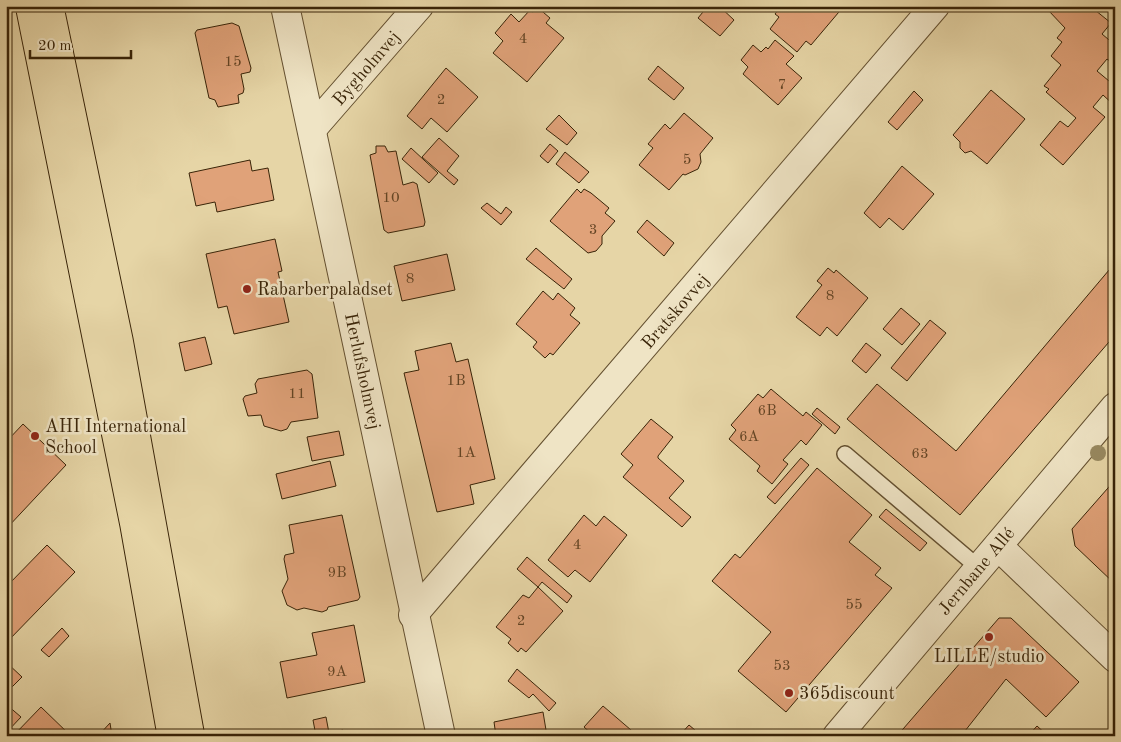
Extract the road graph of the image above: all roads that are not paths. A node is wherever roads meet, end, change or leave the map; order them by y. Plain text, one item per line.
1 (285, 6) edge
2 (419, 6) edge
3 (935, 6) edge
4 (312, 129) junction
5 (1115, 407) edge
6 (845, 454) dead end
7 (998, 546) junction
8 (979, 568) junction
9 (413, 615) junction
10 (1115, 658) edge
11 (440, 736) edge
12 (837, 736) edge

1 - 4 street, Herlufsholmvej
2 - 4 street, Bygholmvej
3 - 9 street, Bratskovvej
4 - 9 street, Herlufsholmvej
5 - 7 street, Jernbane Allé
6 - 8 lane
7 - 8 street, Jernbane Allé
7 - 10 street
8 - 12 street, Jernbane Allé
9 - 11 street, Herlufsholmvej

